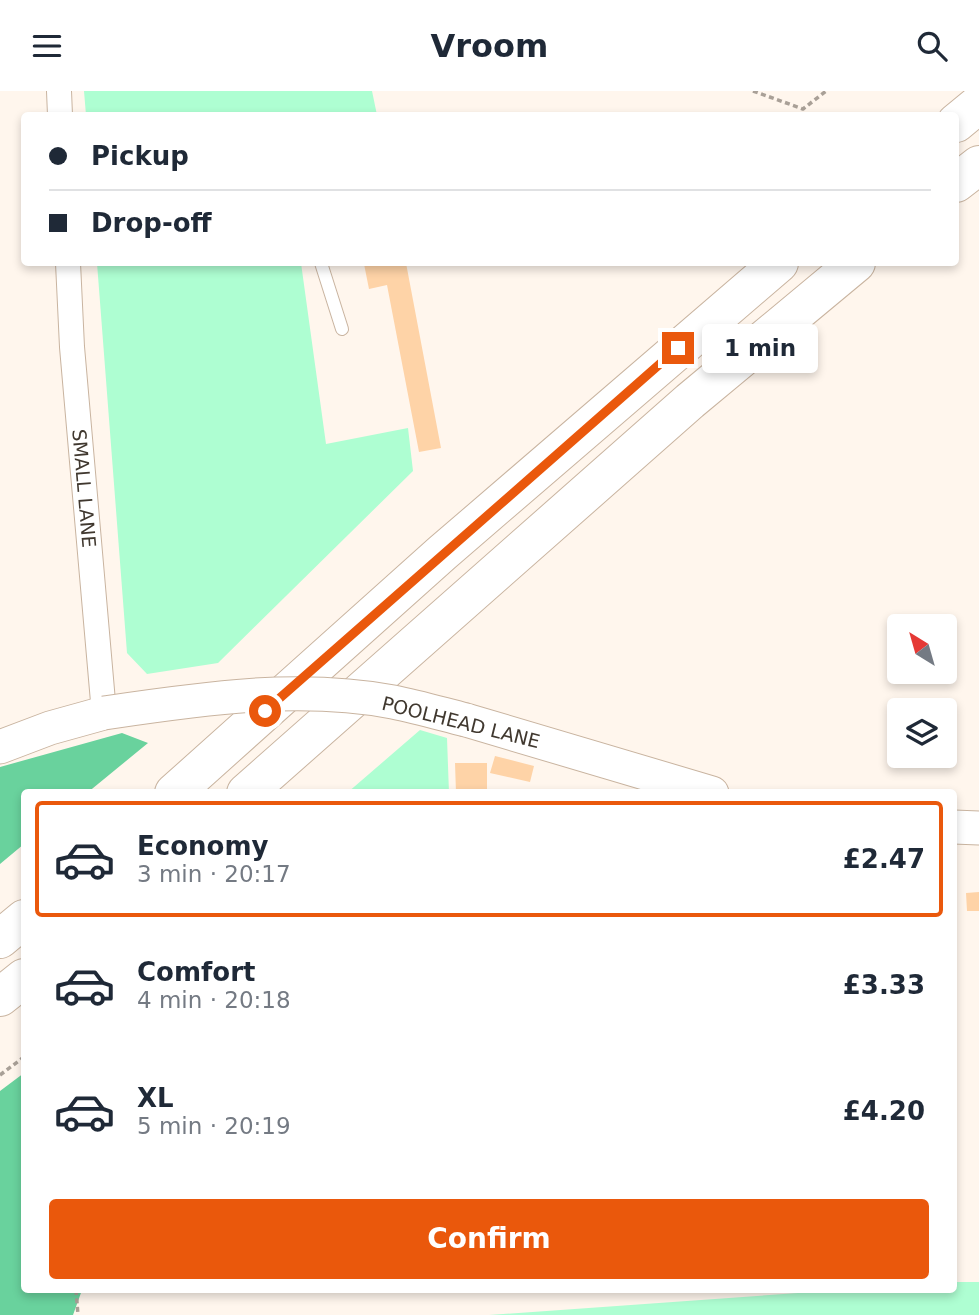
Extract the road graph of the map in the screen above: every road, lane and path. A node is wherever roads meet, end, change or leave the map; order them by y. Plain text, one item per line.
1 (59, 91) edge
2 (753, 91) edge
3 (827, 91) edge
4 (979, 104) edge
5 (60, 112) edge
6 (959, 121) edge
7 (979, 165) edge
8 (959, 181) edge
9 (68, 266) edge
10 (322, 266) edge
11 (776, 266) edge
12 (852, 266) edge
13 (342, 329) dead end
14 (104, 713) junction
15 (0, 747) edge
16 (178, 789) edge
17 (251, 789) edge
18 (699, 789) edge
19 (957, 827) edge
20 (979, 828) edge
21 (21, 922) edge
22 (0, 939) edge
23 (21, 980) edge
24 (0, 997) edge
25 (21, 1059) edge
26 (0, 1075) edge
27 (76, 1293) edge
28 (78, 1315) edge

1 - 5 street
2 - 3 path
4 - 6 highway
7 - 8 highway
9 - 14 street, SMALL LANE
10 - 13 lane
11 - 16 highway
12 - 17 highway
14 - 15 street, POOLHEAD LANE
14 - 18 street, POOLHEAD LANE, bridge
19 - 20 street
21 - 22 highway
23 - 24 highway
25 - 26 path
27 - 28 path

